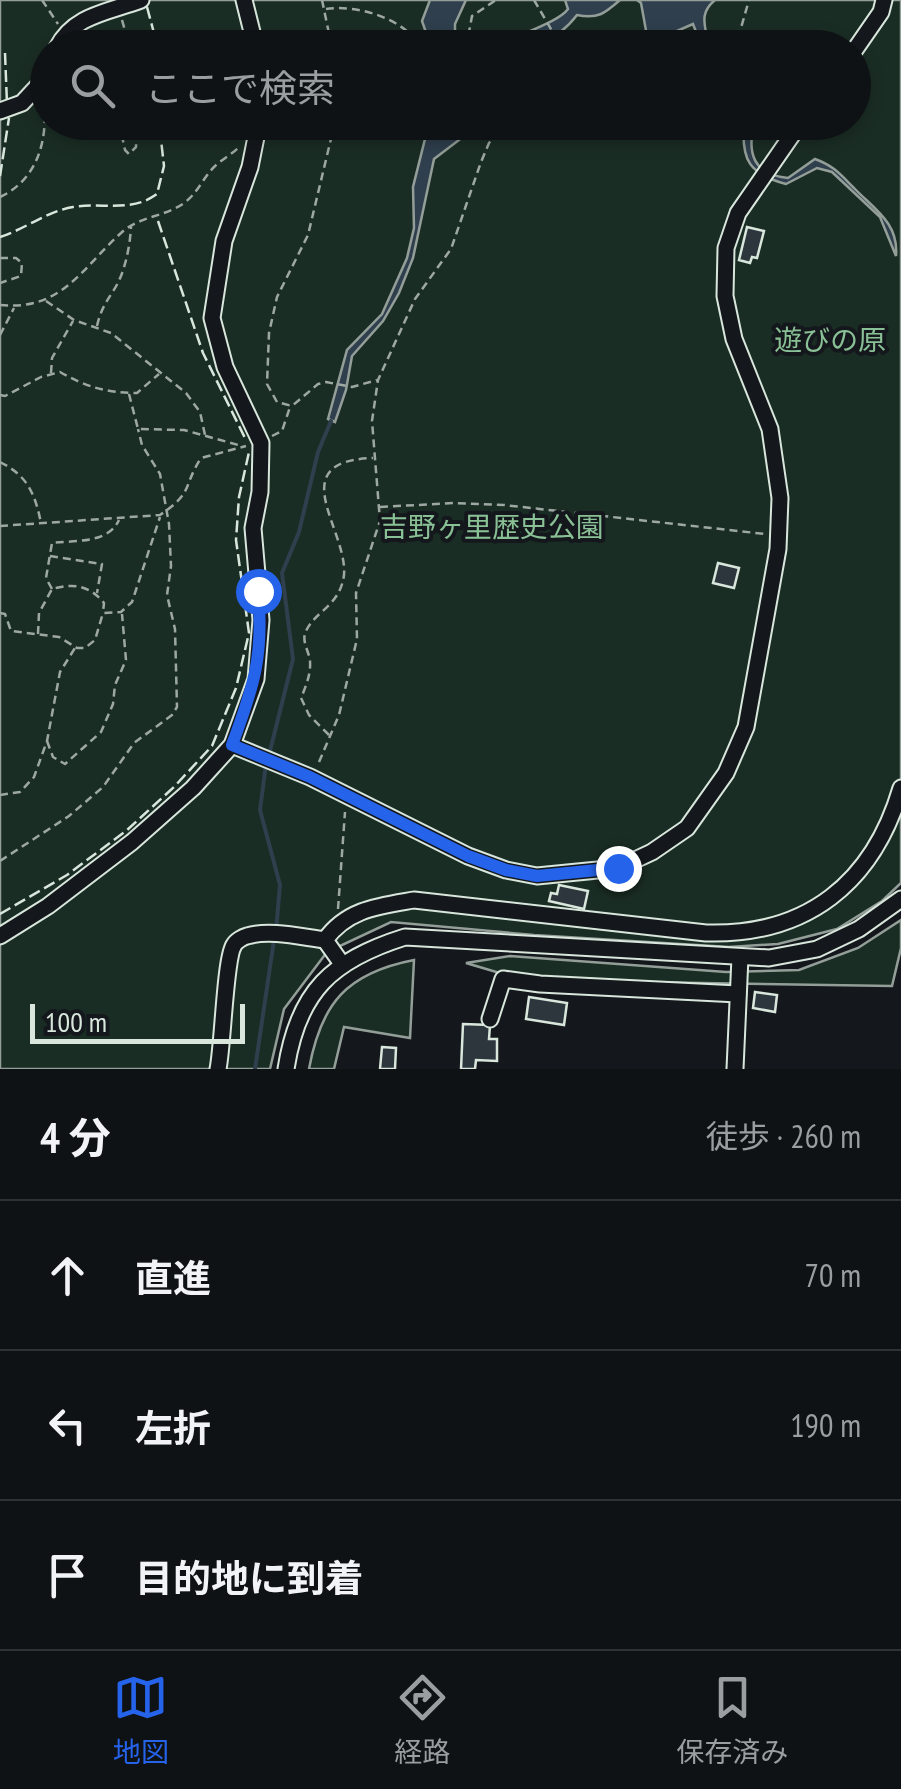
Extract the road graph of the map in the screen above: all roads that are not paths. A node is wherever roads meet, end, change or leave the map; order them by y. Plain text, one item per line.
1 (141, 0) edge
2 (244, 0) edge
3 (884, 0) edge
4 (69, 30) edge
5 (252, 30) edge
6 (869, 30) edge
7 (30, 95) edge
8 (0, 112) edge
9 (255, 140) edge
10 (788, 140) edge
11 (232, 745) junction
12 (901, 788) edge
13 (901, 899) edge
14 (0, 936) edge
15 (325, 940) junction
16 (740, 956) junction
17 (342, 964) junction
18 (738, 994) junction
19 (490, 1019) dead end
20 (218, 1069) edge
21 (286, 1069) edge
22 (735, 1069) edge

1 - 4 street
2 - 5 street
3 - 6 street
7 - 8 street
9 - 11 street
10 - 11 street
11 - 14 street
12 - 15 street
13 - 16 street
15 - 17 street
15 - 20 street
16 - 17 street
16 - 18 street
17 - 21 street
18 - 19 street
18 - 22 street

